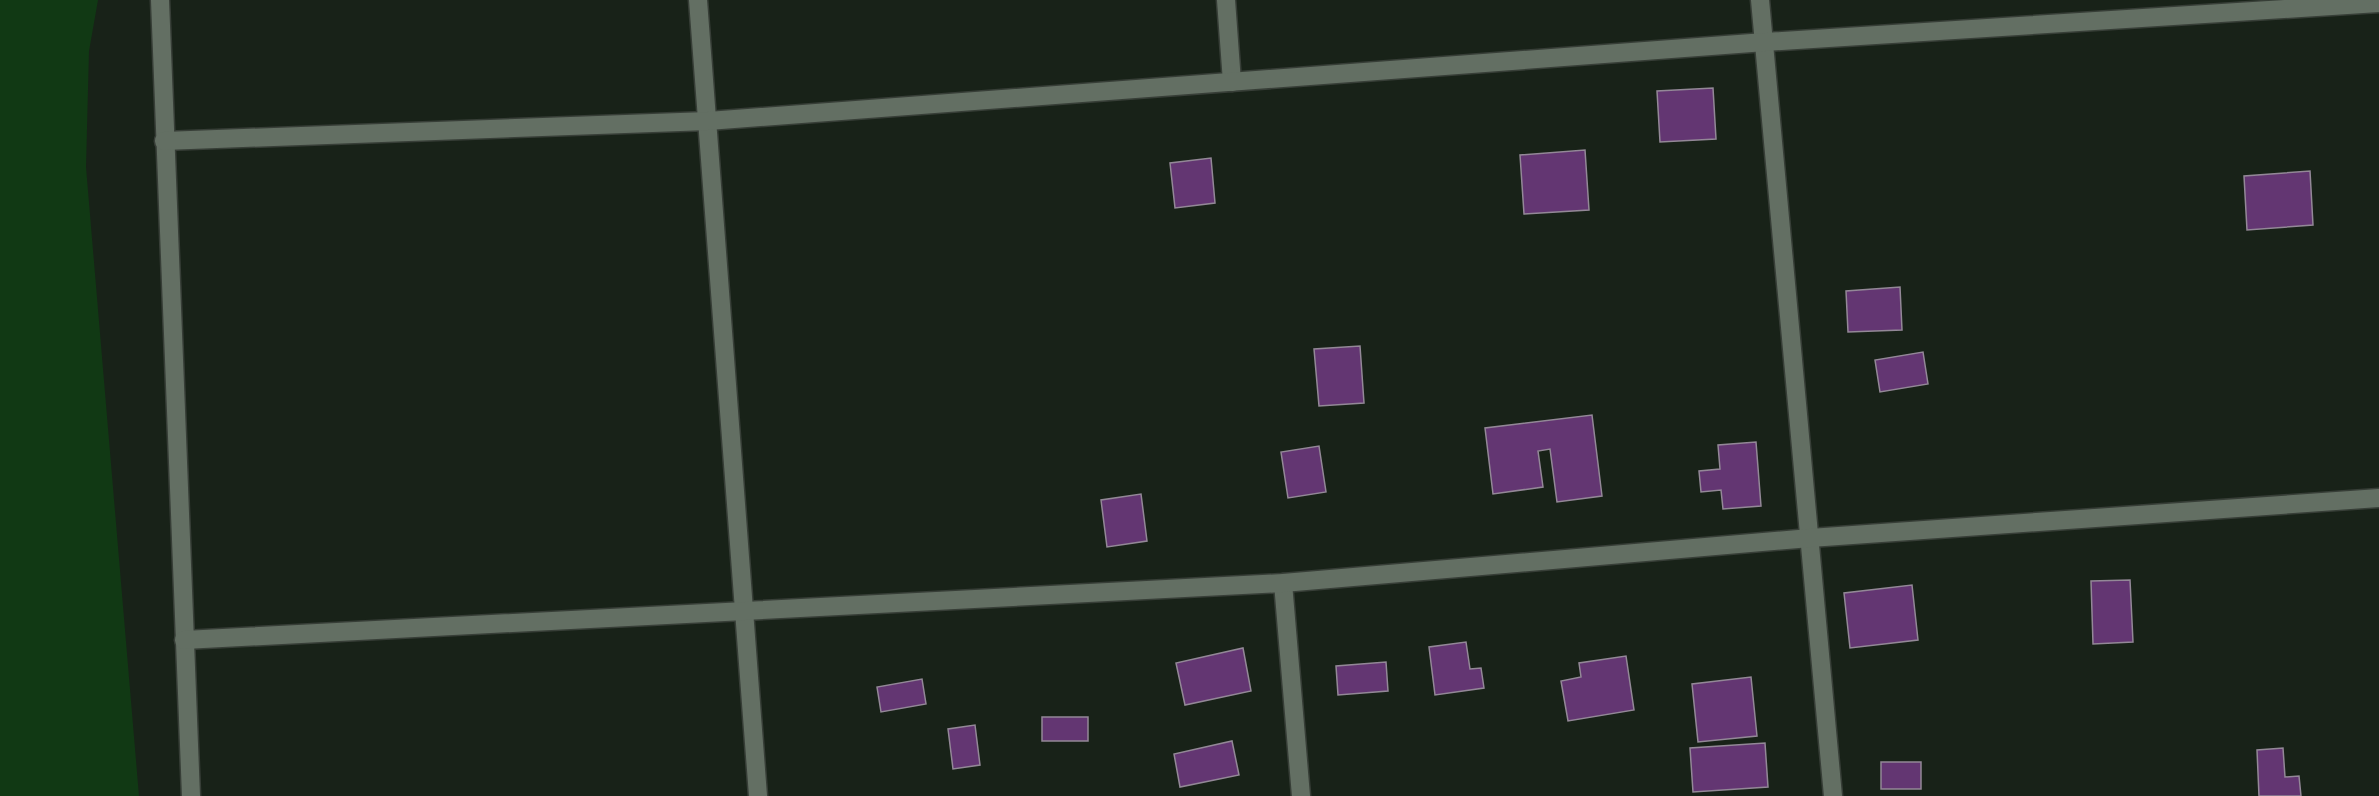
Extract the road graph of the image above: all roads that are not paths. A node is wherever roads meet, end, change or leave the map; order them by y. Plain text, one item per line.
1 (160, 0) edge
2 (698, 0) edge
3 (1226, 0) edge
4 (1760, 0) edge
5 (2379, 3) edge
6 (1765, 42) junction
7 (1232, 82) junction
8 (708, 121) junction
9 (164, 141) junction
10 (2379, 498) edge
11 (1810, 538) junction
12 (1282, 583) junction
13 (744, 611) junction
14 (184, 640) junction
15 (191, 796) edge
16 (758, 796) edge
17 (1301, 796) edge
18 (1833, 796) edge

1 - 9 street
2 - 8 street
3 - 7 street
4 - 6 street
5 - 6 street
6 - 7 street
6 - 11 street
7 - 8 street
8 - 9 street
8 - 13 street
9 - 14 street
10 - 11 street
11 - 12 street
11 - 18 street
12 - 13 street
12 - 17 street
13 - 14 street
13 - 16 street
14 - 15 street

